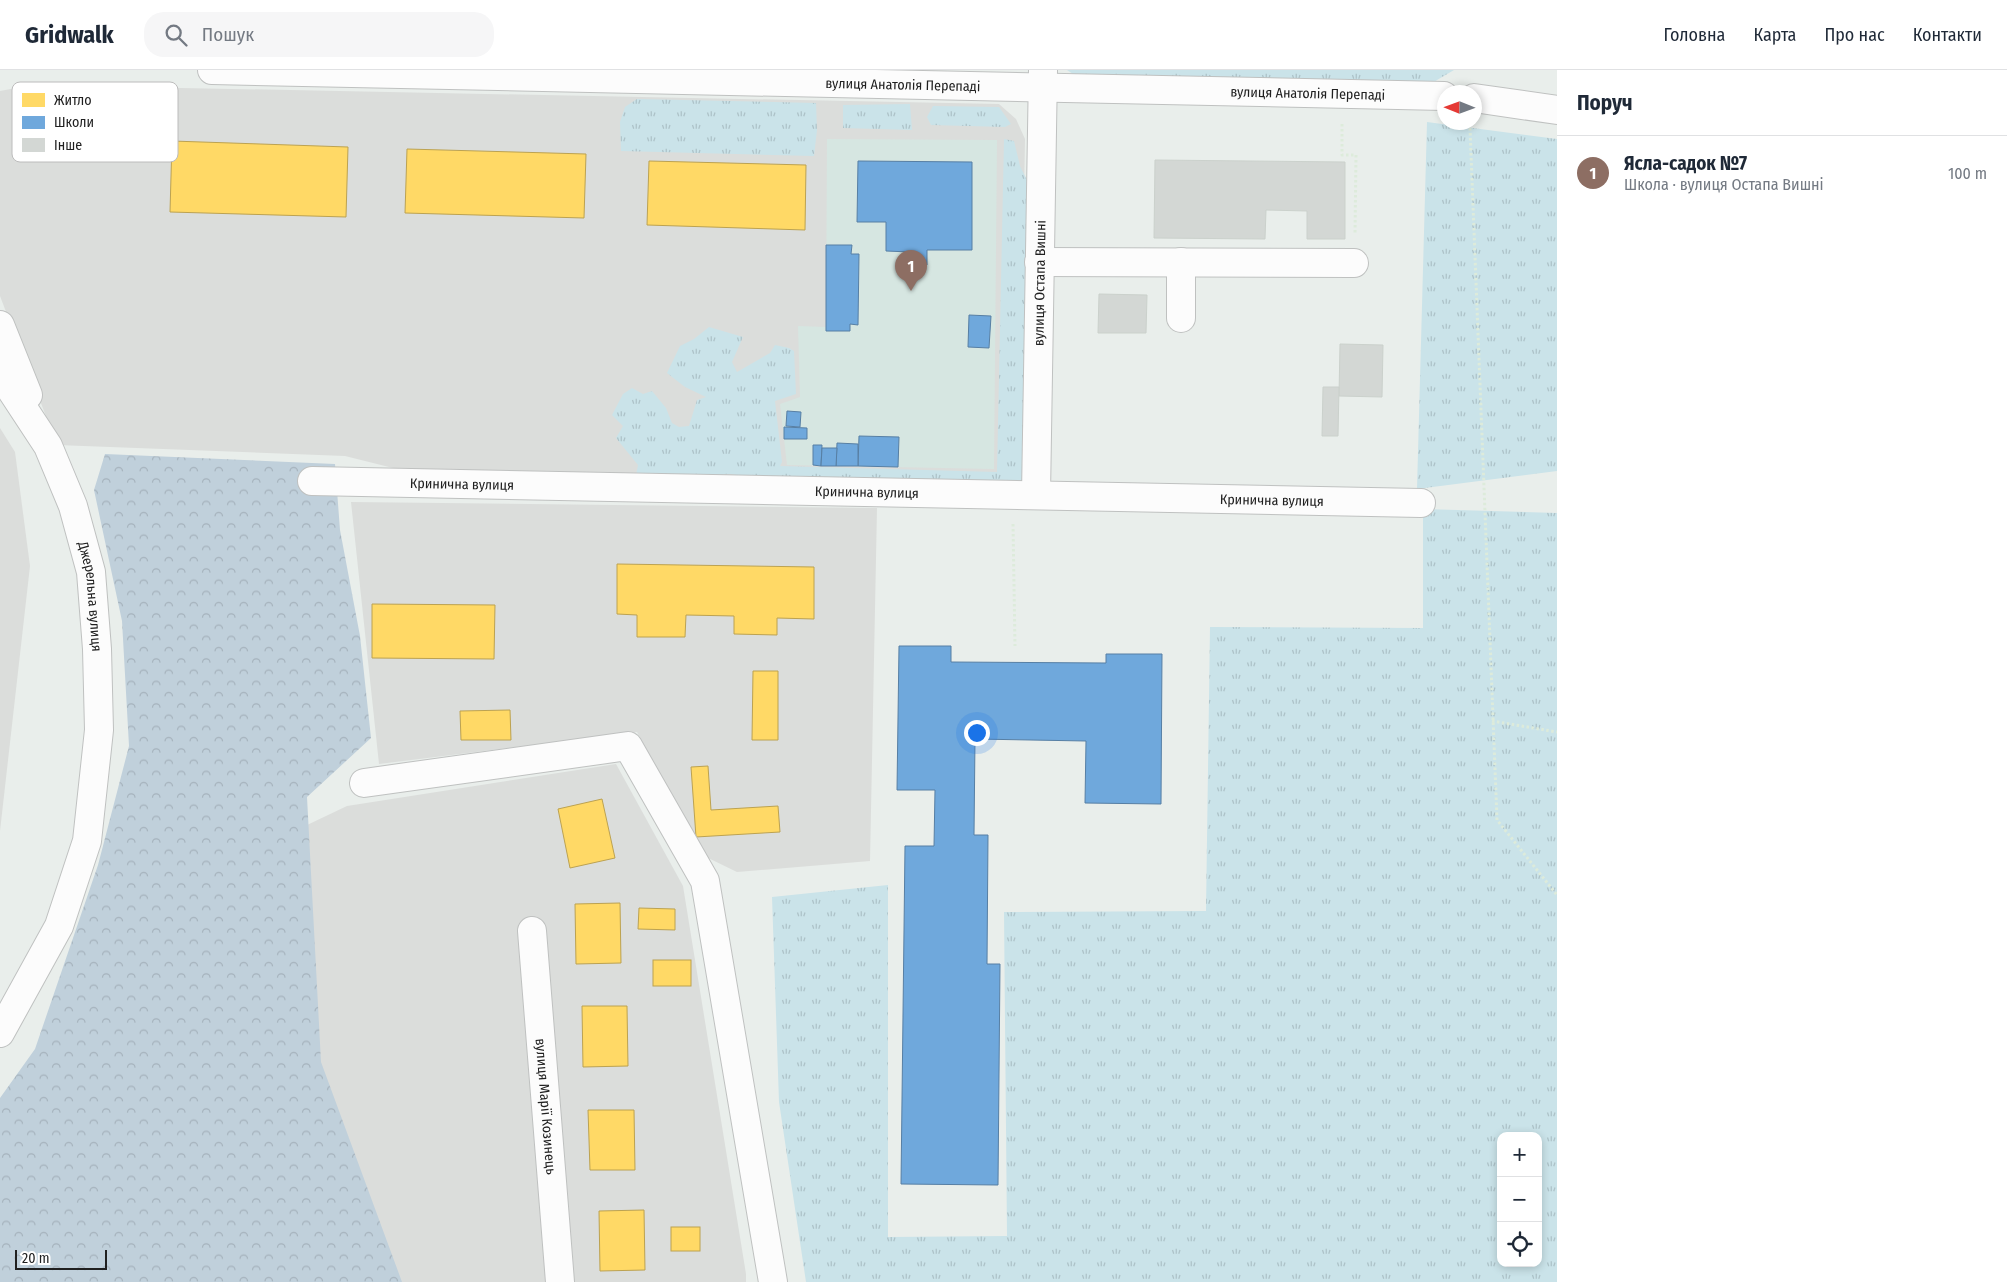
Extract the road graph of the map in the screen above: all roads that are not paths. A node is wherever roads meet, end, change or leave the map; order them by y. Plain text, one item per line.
1 (212, 70) edge
2 (823, 76) edge
3 (1043, 79) edge
4 (1437, 96) edge
5 (1482, 99) edge
6 (1557, 110) edge
7 (1039, 262) junction
8 (1181, 262) junction
9 (1354, 263) road end
10 (1182, 318) dead end
11 (0, 325) edge
12 (0, 373) edge
13 (48, 446) junction
14 (312, 481) dead end
15 (1024, 495) junction
16 (1421, 503) dead end
17 (364, 783) dead end
18 (532, 931) dead end
19 (0, 1033) edge
20 (560, 1282) edge
21 (773, 1282) edge

1 - 2 street, вулиця Анатолія Перепаді
2 - 3 street, вулиця Анатолія Перепаді
3 - 4 street, вулиця Анатолія Перепаді
3 - 7 street, вулиця Остапа Вишні
5 - 6 street
7 - 8 street
7 - 15 street, вулиця Остапа Вишні
8 - 9 street
8 - 10 street
11 - 13 street
12 - 13 street, Джерельна вулиця
13 - 19 street, Джерельна вулиця
14 - 15 street, Кринична вулиця
15 - 16 street, Кринична вулиця
17 - 21 street
18 - 20 street, вулиця Марії Козинець

